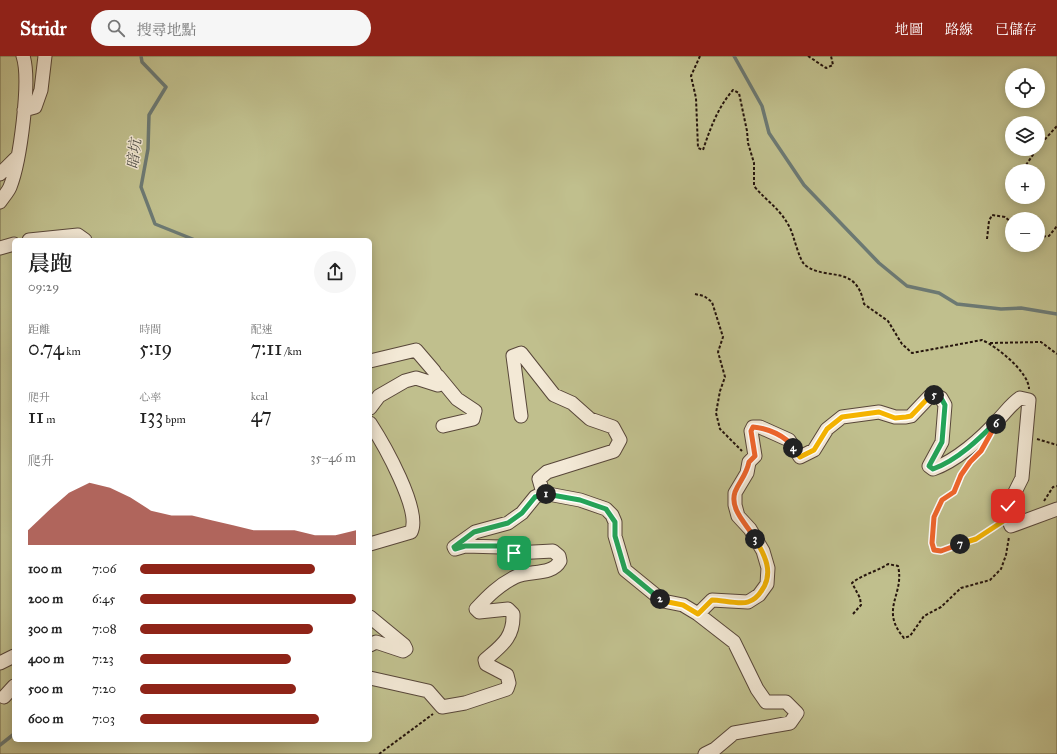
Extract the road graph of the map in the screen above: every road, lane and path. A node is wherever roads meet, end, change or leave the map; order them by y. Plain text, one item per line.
1 (22, 56) edge
2 (45, 56) edge
3 (700, 56) edge
4 (808, 56) edge
5 (831, 56) edge
6 (24, 110) junction
7 (1057, 126) edge
8 (1045, 139) edge
9 (17, 157) junction
10 (0, 174) edge
11 (0, 202) edge
12 (1005, 217) edge
13 (1057, 226) edge
14 (1045, 236) edge
15 (48, 238) edge
16 (82, 238) edge
17 (987, 239) dead end
18 (12, 245) edge
19 (0, 248) edge
20 (696, 294) dead end
21 (989, 343) junction
22 (1057, 354) edge
23 (372, 361) edge
24 (434, 371) junction
25 (1029, 400) junction
26 (372, 405) edge
27 (521, 416) dead end
28 (372, 426) edge
29 (444, 426) dead end
30 (1026, 433) junction
31 (1057, 445) edge
32 (749, 462) junction
33 (970, 462) dead end
34 (543, 494) junction
35 (1057, 509) edge
36 (1010, 522) junction
37 (372, 543) edge
38 (698, 614) junction
39 (854, 614) dead end
40 (372, 619) edge
41 (372, 644) edge
42 (12, 657) edge
43 (0, 663) edge
44 (372, 678) edge
45 (12, 688) edge
46 (4, 697) dead end
47 (442, 707) junction
48 (379, 754) edge
49 (705, 754) edge

1 - 6 street
2 - 6 street
3 - 21 path
4 - 5 path
6 - 9 street
7 - 8 path
9 - 10 street
9 - 11 street
12 - 17 path
13 - 14 path
15 - 16 street
18 - 19 street
20 - 32 path
21 - 22 path
21 - 25 path
23 - 24 street
24 - 26 street
24 - 29 street
25 - 30 street
25 - 32 street
27 - 34 street
28 - 37 street
30 - 31 path
30 - 36 street
32 - 38 street
33 - 36 path
34 - 38 street
34 - 47 street
35 - 36 street
36 - 39 path
38 - 49 street
40 - 41 street
42 - 43 street
44 - 47 street
45 - 46 street
47 - 48 path

